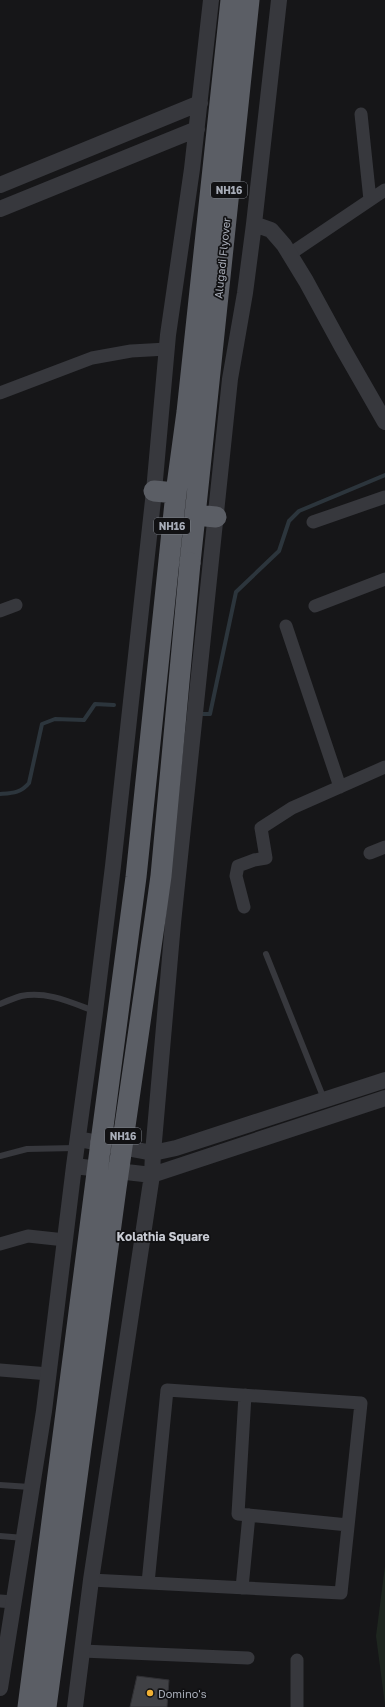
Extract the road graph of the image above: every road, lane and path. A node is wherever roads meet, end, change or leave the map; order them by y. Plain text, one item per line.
1 (211, 0) edge
2 (231, 0) edge
3 (250, 0) edge
4 (279, 0) edge
5 (200, 103) junction
6 (361, 114) dead end
7 (197, 129) junction
8 (0, 185) edge
9 (385, 190) edge
10 (370, 200) junction
11 (0, 209) edge
12 (254, 224) junction
13 (290, 254) junction
14 (167, 349) junction
15 (0, 393) edge
16 (384, 420) edge
17 (154, 491) junction
18 (176, 493) junction
19 (385, 497) edge
20 (195, 516) junction
21 (216, 517) junction
22 (313, 522) dead end
23 (385, 579) edge
24 (16, 605) dead end
25 (315, 606) dead end
26 (0, 611) edge
27 (286, 626) dead end
28 (385, 767) edge
29 (340, 786) junction
30 (385, 847) edge
31 (370, 853) dead end
32 (244, 907) dead end
33 (266, 954) dead end
34 (0, 1004) edge
35 (95, 1012) junction
36 (385, 1080) edge
37 (385, 1098) edge
38 (324, 1100) junction
39 (77, 1144) junction
40 (153, 1153) junction
41 (0, 1156) edge
42 (74, 1166) junction
43 (152, 1175) junction
44 (65, 1240) junction
45 (0, 1244) edge
46 (0, 1370) edge
47 (49, 1374) junction
48 (245, 1395) junction
49 (0, 1485) edge
50 (32, 1487) junction
51 (249, 1516) junction
52 (348, 1525) junction
53 (0, 1536) edge
54 (24, 1538) junction
55 (91, 1580) junction
56 (148, 1583) junction
57 (242, 1588) junction
58 (7, 1601) edge
59 (82, 1650) junction
60 (248, 1658) dead end
61 (297, 1660) dead end
62 (0, 1688) edge
63 (28, 1707) edge
64 (46, 1707) edge
65 (75, 1707) edge
66 (297, 1707) edge

1 - 5 street
2 - 18 highway, Alugadi Flyover / NH16
3 - 20 highway, Alugadi Flyover / NH16
4 - 12 street
5 - 7 street
5 - 8 street
6 - 10 street
7 - 11 street
7 - 14 street
9 - 10 street
10 - 13 street
12 - 13 street
12 - 21 street
13 - 16 street
14 - 15 street
14 - 17 street
17 - 18 highway
17 - 35 street
18 - 63 highway, NH16, bridge
19 - 22 street
20 - 21 highway
20 - 64 highway, NH16, bridge
21 - 40 street
23 - 25 street
24 - 26 street
27 - 29 street
28 - 29 street
29 - 32 street
30 - 31 street
33 - 38 lane
34 - 35 lane
35 - 39 street
36 - 38 street
37 - 43 street
38 - 40 street
39 - 40 street
39 - 41 lane
39 - 42 street
40 - 43 street
42 - 43 street
42 - 44 street
43 - 55 street
44 - 45 street
44 - 47 street
46 - 47 street
47 - 50 street
48 - 51 street
48 - 52 street
48 - 56 street
49 - 50 lane
50 - 54 street
51 - 52 street
51 - 57 street
52 - 57 street
53 - 54 lane
54 - 58 street
55 - 56 street
55 - 59 street
56 - 57 street
58 - 62 street
59 - 60 street
59 - 65 street
61 - 66 street

